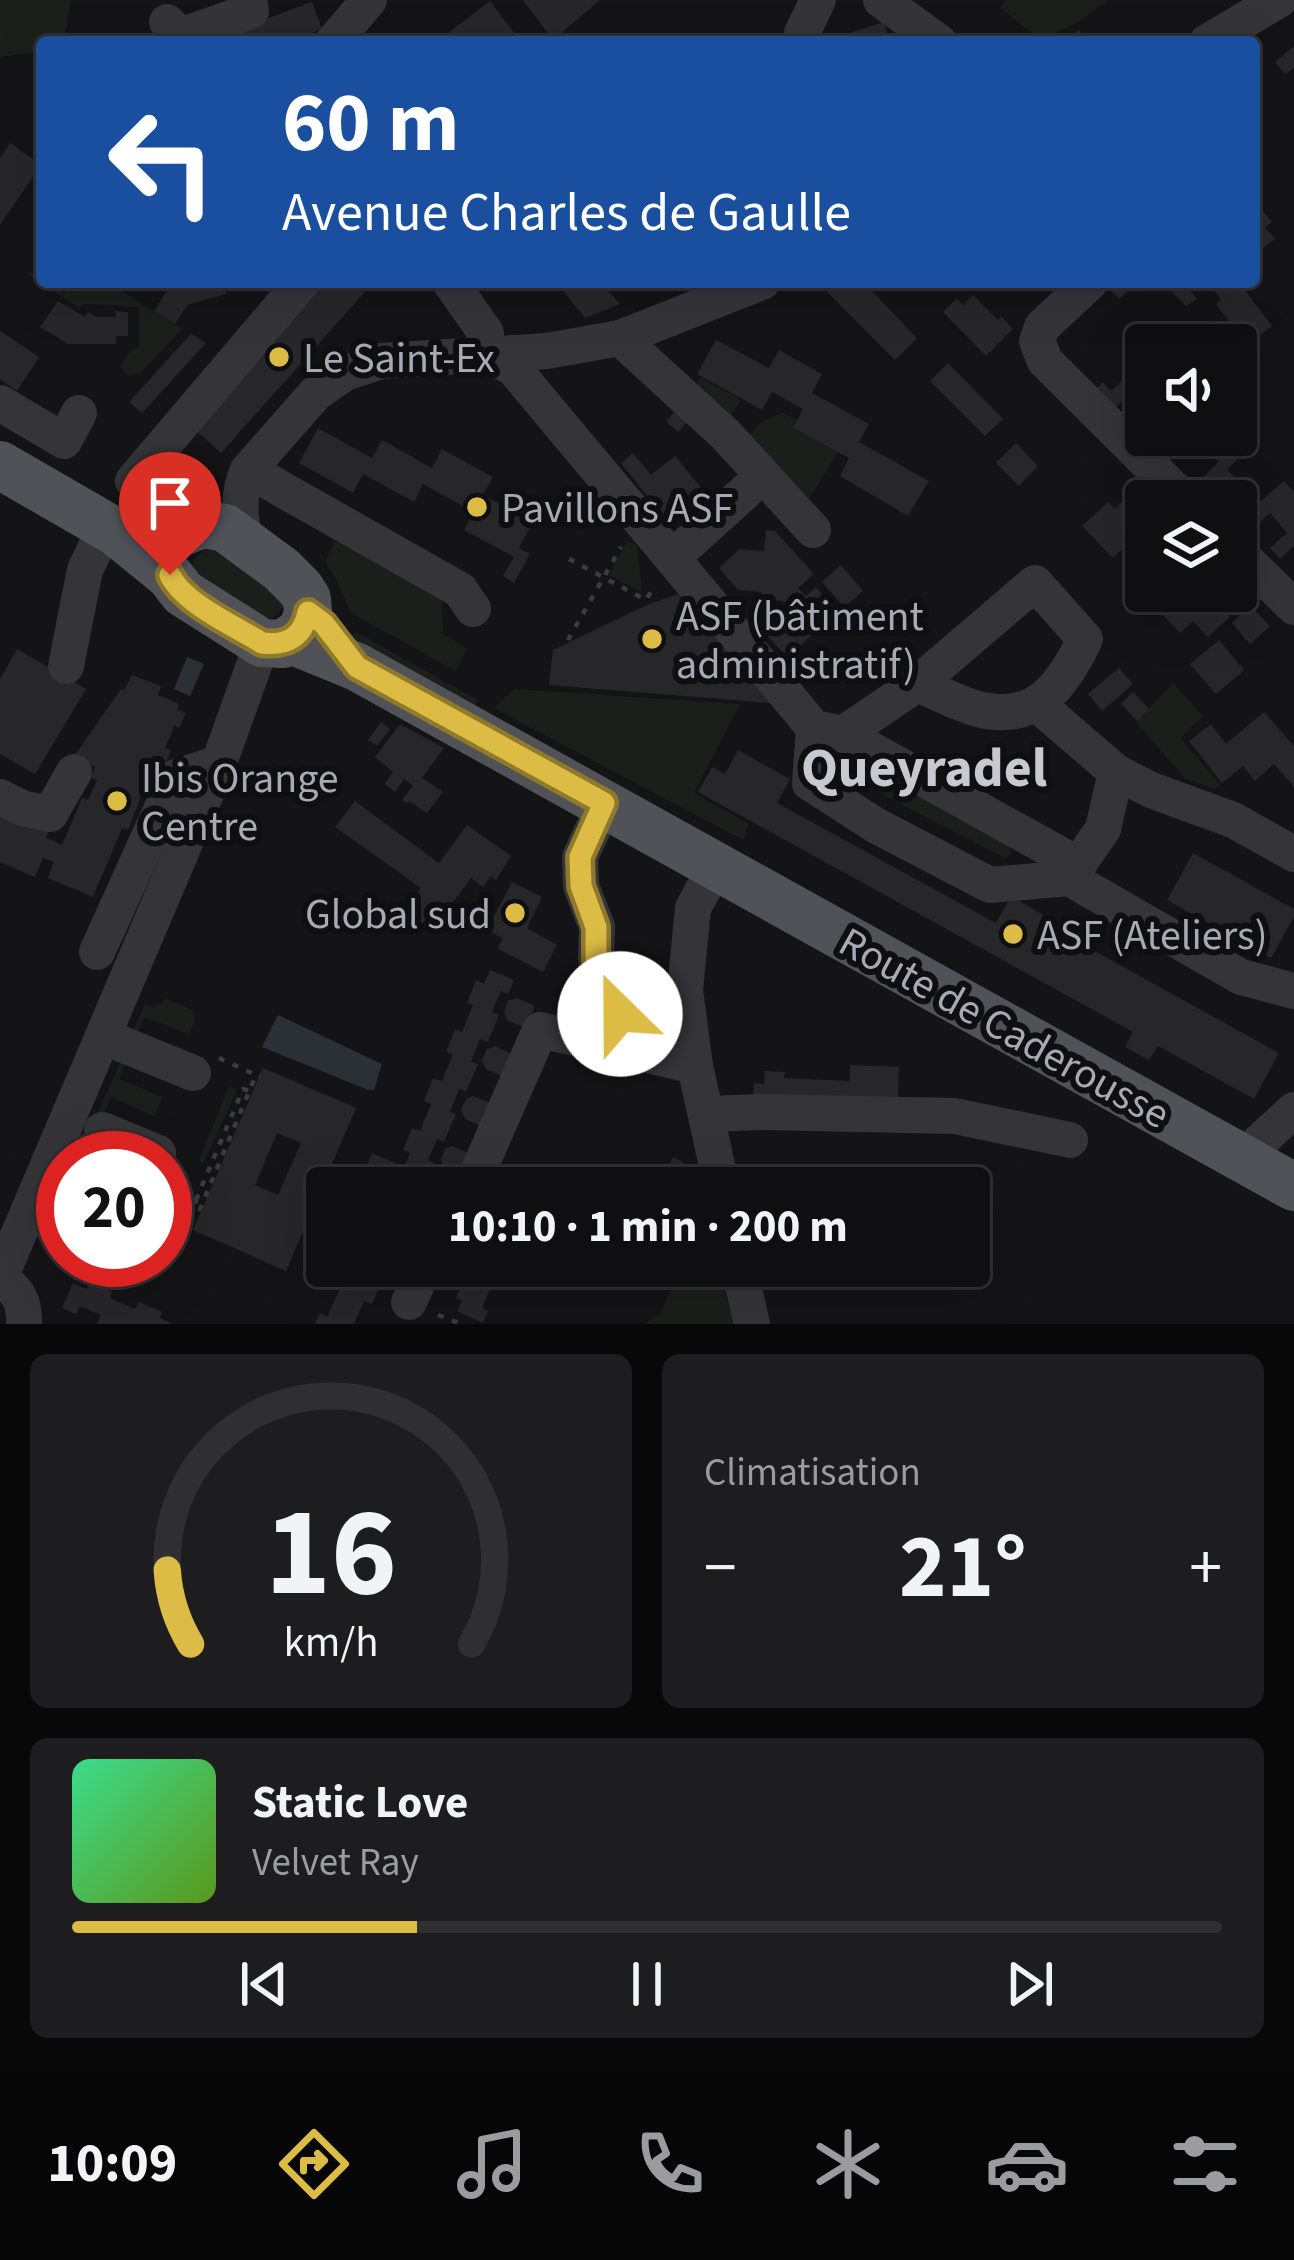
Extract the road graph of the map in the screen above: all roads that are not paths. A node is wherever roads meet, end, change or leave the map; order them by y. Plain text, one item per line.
1 (249, 0) edge
2 (370, 0) edge
3 (818, 0) edge
4 (880, 0) edge
5 (1279, 0) edge
6 (166, 22) dead end
7 (338, 36) edge
8 (804, 36) edge
9 (931, 36) edge
10 (1217, 36) edge
11 (297, 288) edge
12 (454, 288) edge
13 (747, 288) edge
14 (1084, 288) edge
15 (620, 338) junction
16 (487, 356) junction
17 (1, 405) edge
18 (79, 413) dead end
19 (0, 465) edge
20 (245, 476) junction
21 (1165, 480) edge
22 (133, 481) dead end
23 (746, 491) dead end
24 (111, 529) junction
25 (813, 530) dead end
26 (200, 543) junction
27 (672, 558) junction
28 (1257, 571) edge
29 (1294, 607) edge
30 (473, 609) dead end
31 (287, 632) junction
32 (66, 666) dead end
33 (916, 684) junction
34 (1038, 705) junction
35 (829, 731) junction
36 (219, 763) junction
37 (74, 772) dead end
38 (1116, 772) junction
39 (0, 797) edge
40 (604, 803) junction
41 (1294, 854) edge
42 (716, 866) junction
43 (1073, 871) junction
44 (97, 952) dead end
45 (1294, 991) edge
46 (119, 1043) dead end
47 (607, 1048) junction
48 (198, 1062) road end
49 (695, 1066) junction
50 (1294, 1110) edge
51 (707, 1114) junction
52 (1070, 1140) dead end
53 (1245, 1161) junction
54 (480, 1167) edge
55 (718, 1167) edge
56 (1294, 1187) edge
57 (416, 1287) edge
58 (744, 1287) edge
59 (409, 1302) dead end
60 (24, 1324) edge
61 (752, 1324) edge

1 - 6 street
2 - 7 street
3 - 8 street
4 - 9 street
5 - 10 street
11 - 22 street
12 - 16 street
13 - 15 street
14 - 21 street
15 - 16 street
15 - 25 street
16 - 20 street
16 - 27 street
17 - 18 street
19 - 24 main road
20 - 26 street
20 - 30 street
23 - 27 street
24 - 26 main road
24 - 32 street
26 - 31 main road
26 - 31 main road, Route de Caderousse
27 - 35 street
28 - 29 street
31 - 36 street
31 - 40 main road, Route de Caderousse
33 - 34 street
33 - 34 street
33 - 35 street
34 - 38 street
35 - 43 street
35 - 43 street
36 - 44 street
36 - 60 street
37 - 39 street
38 - 41 street
38 - 43 street
40 - 42 main road, Route de Caderousse
40 - 47 street
42 - 49 street
42 - 53 main road, Route de Caderousse
43 - 45 street
46 - 48 street
47 - 49 street
47 - 54 street
49 - 51 street
50 - 53 street
51 - 52 street
51 - 55 street
53 - 56 main road, Route de Caderousse
57 - 59 street
58 - 61 street

